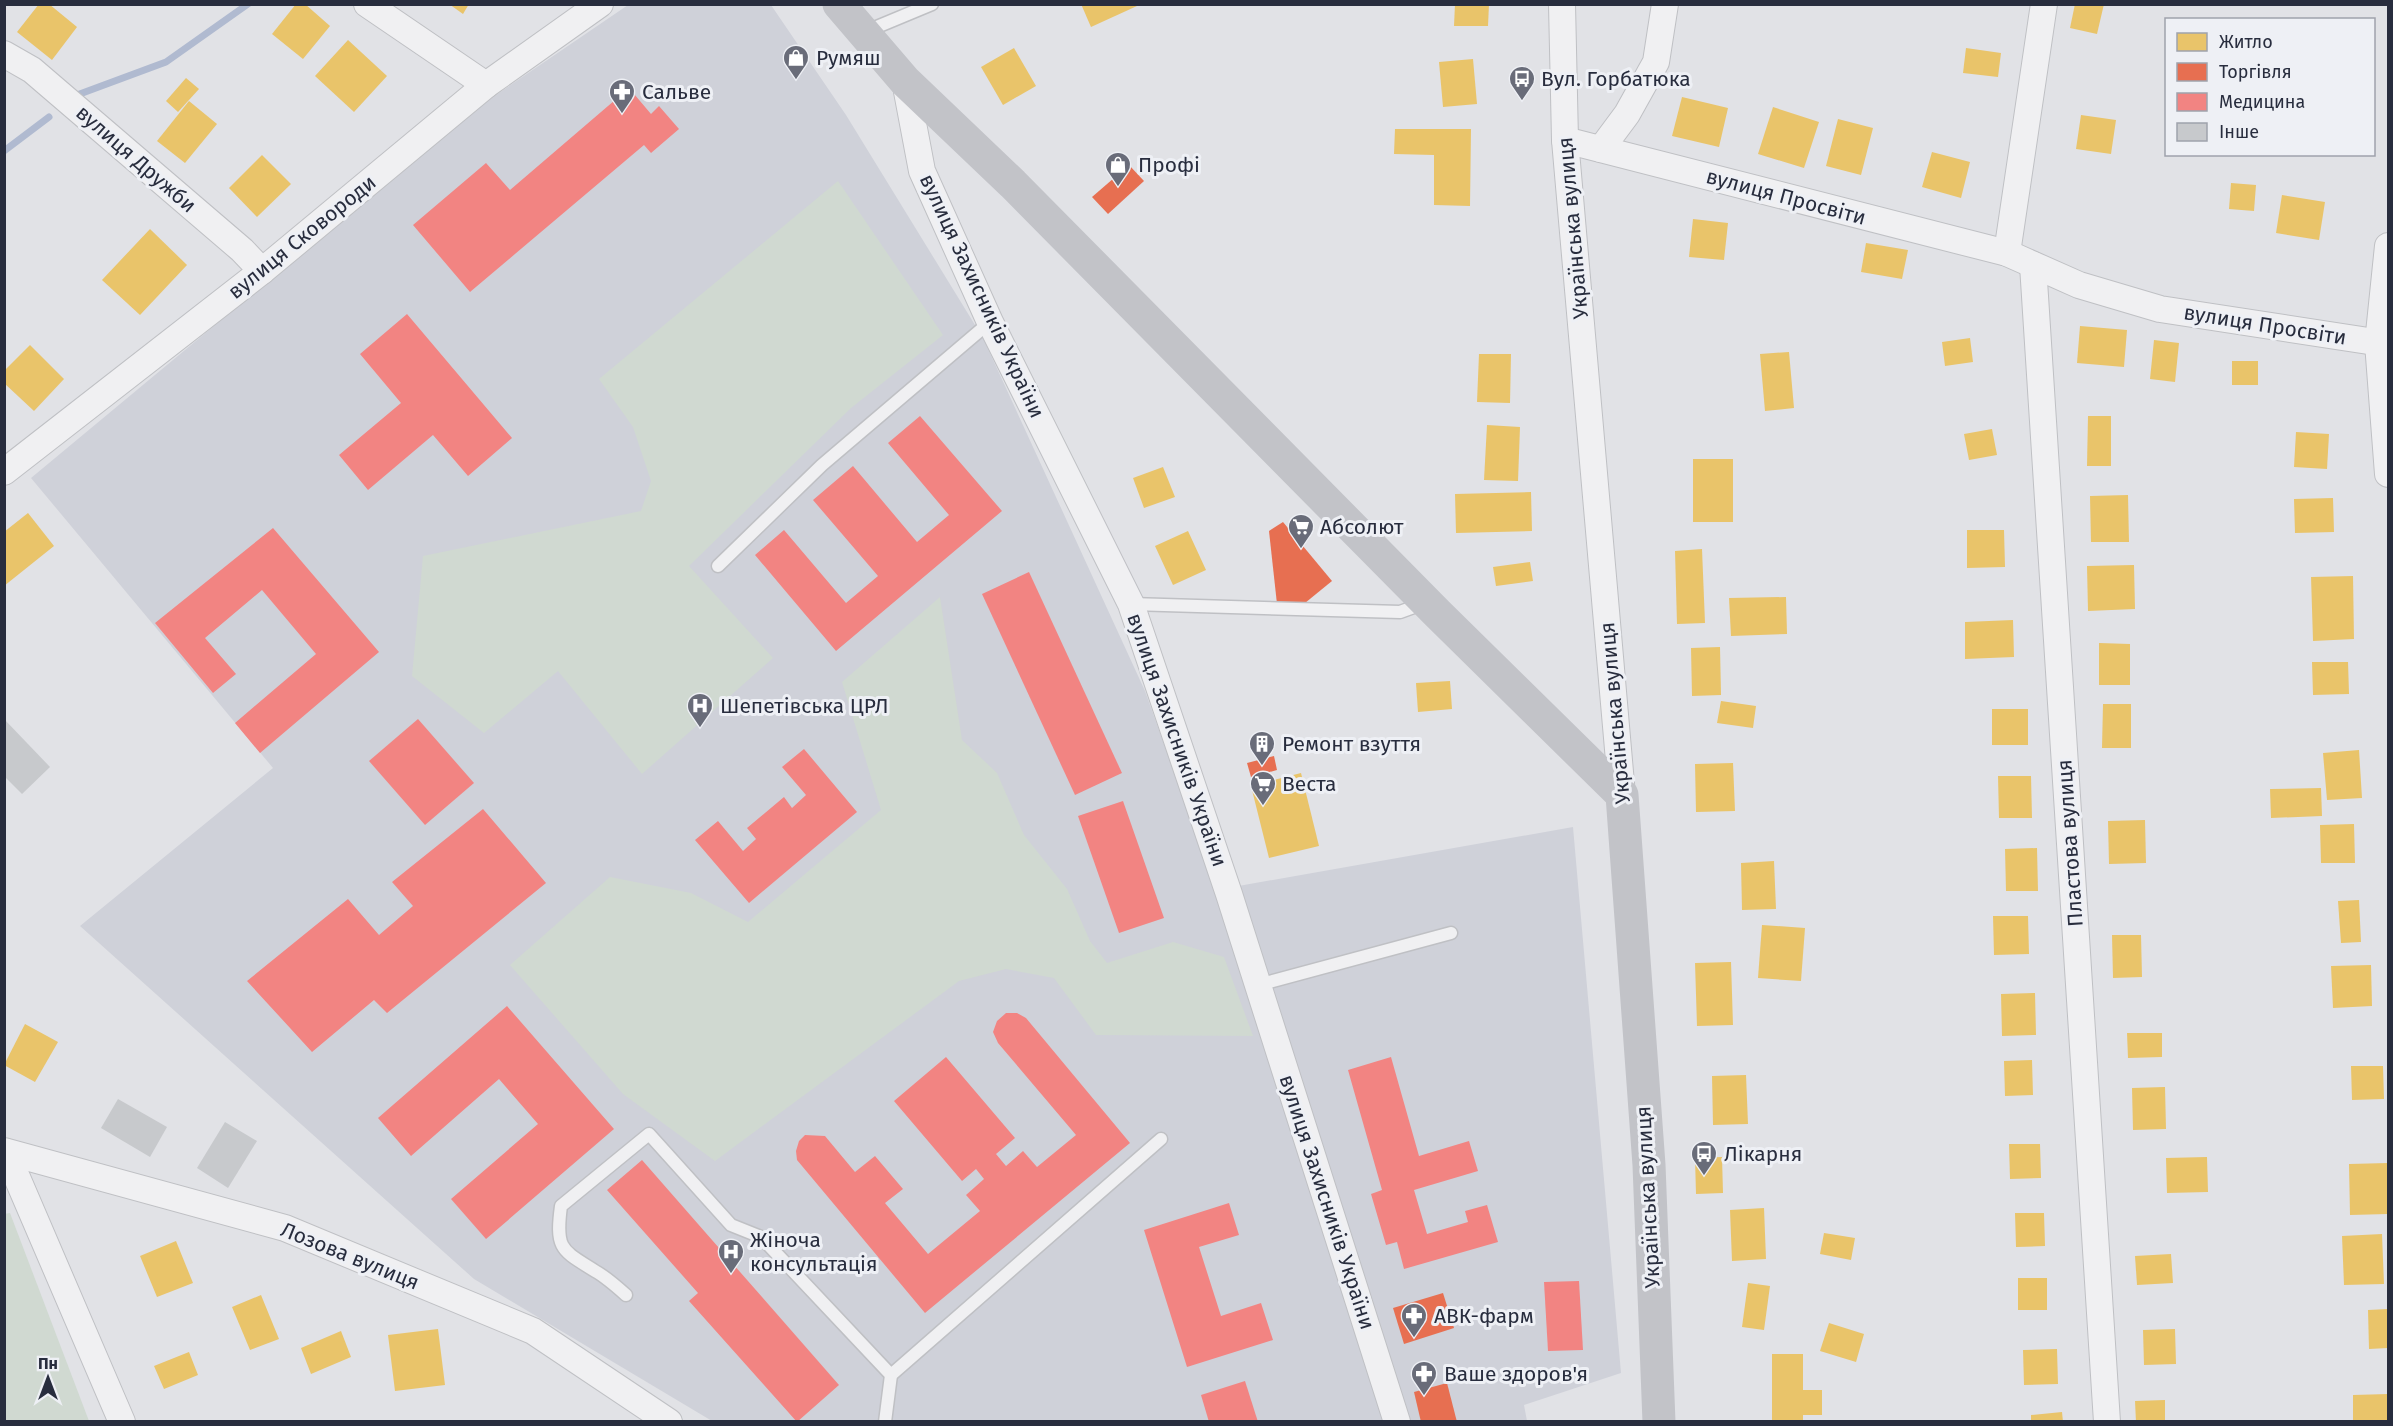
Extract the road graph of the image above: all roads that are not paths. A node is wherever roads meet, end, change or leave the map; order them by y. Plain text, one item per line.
1 (367, 4) edge
2 (600, 4) edge
3 (839, 4) edge
4 (932, 4) edge
5 (1562, 4) edge
6 (1665, 4) edge
7 (2044, 4) edge
8 (863, 32) junction
9 (4, 54) edge
10 (905, 81) junction
11 (486, 85) junction
12 (1565, 140) junction
13 (1601, 148) junction
14 (2388, 246) edge
15 (2007, 253) junction
16 (2033, 265) junction
17 (262, 271) junction
18 (990, 322) junction
19 (2383, 344) edge
20 (4, 472) edge
21 (2388, 474) edge
22 (718, 566) dead end
23 (1426, 602) junction
24 (1131, 604) junction
25 (1623, 795) junction
26 (1452, 933) dead end
27 (1258, 985) junction
28 (1161, 1139) dead end
29 (5, 1151) edge
30 (626, 1294) dead end
31 (891, 1375) junction
32 (122, 1422) edge
33 (669, 1422) edge
34 (885, 1422) edge
35 (1397, 1422) edge
36 (1659, 1422) edge
37 (2107, 1422) edge

1 - 11 street
2 - 11 street, вулиця Сковороди
3 - 8 main road, вулиця Захисників України
4 - 8 lane
5 - 12 street, Українська вулиця
6 - 13 street, Українська вулиця
7 - 15 street
8 - 10 main road, вулиця Захисників України
9 - 17 street, вулиця Дружби
10 - 18 street, вулиця Захисників України
10 - 23 main road, вулиця Захисників України
11 - 17 street, вулиця Сковороди
12 - 13 street, вулиця Просвіти
12 - 25 street, Українська вулиця
13 - 15 street, вулиця Просвіти
14 - 19 street
15 - 16 street, вулиця Просвіти
16 - 19 street, вулиця Просвіти
16 - 37 street, Пластова вулиця
17 - 20 street, вулиця Сковороди
18 - 22 lane
18 - 24 street, вулиця Захисників України
19 - 21 street
23 - 24 lane
23 - 25 main road, вулиця Захисників України
24 - 27 street, вулиця Захисників України
25 - 36 main road, Українська вулиця
26 - 27 lane
27 - 35 street, вулиця Захисників України
28 - 31 lane
29 - 32 street
29 - 33 street, Лозова вулиця
30 - 31 lane
31 - 34 lane

